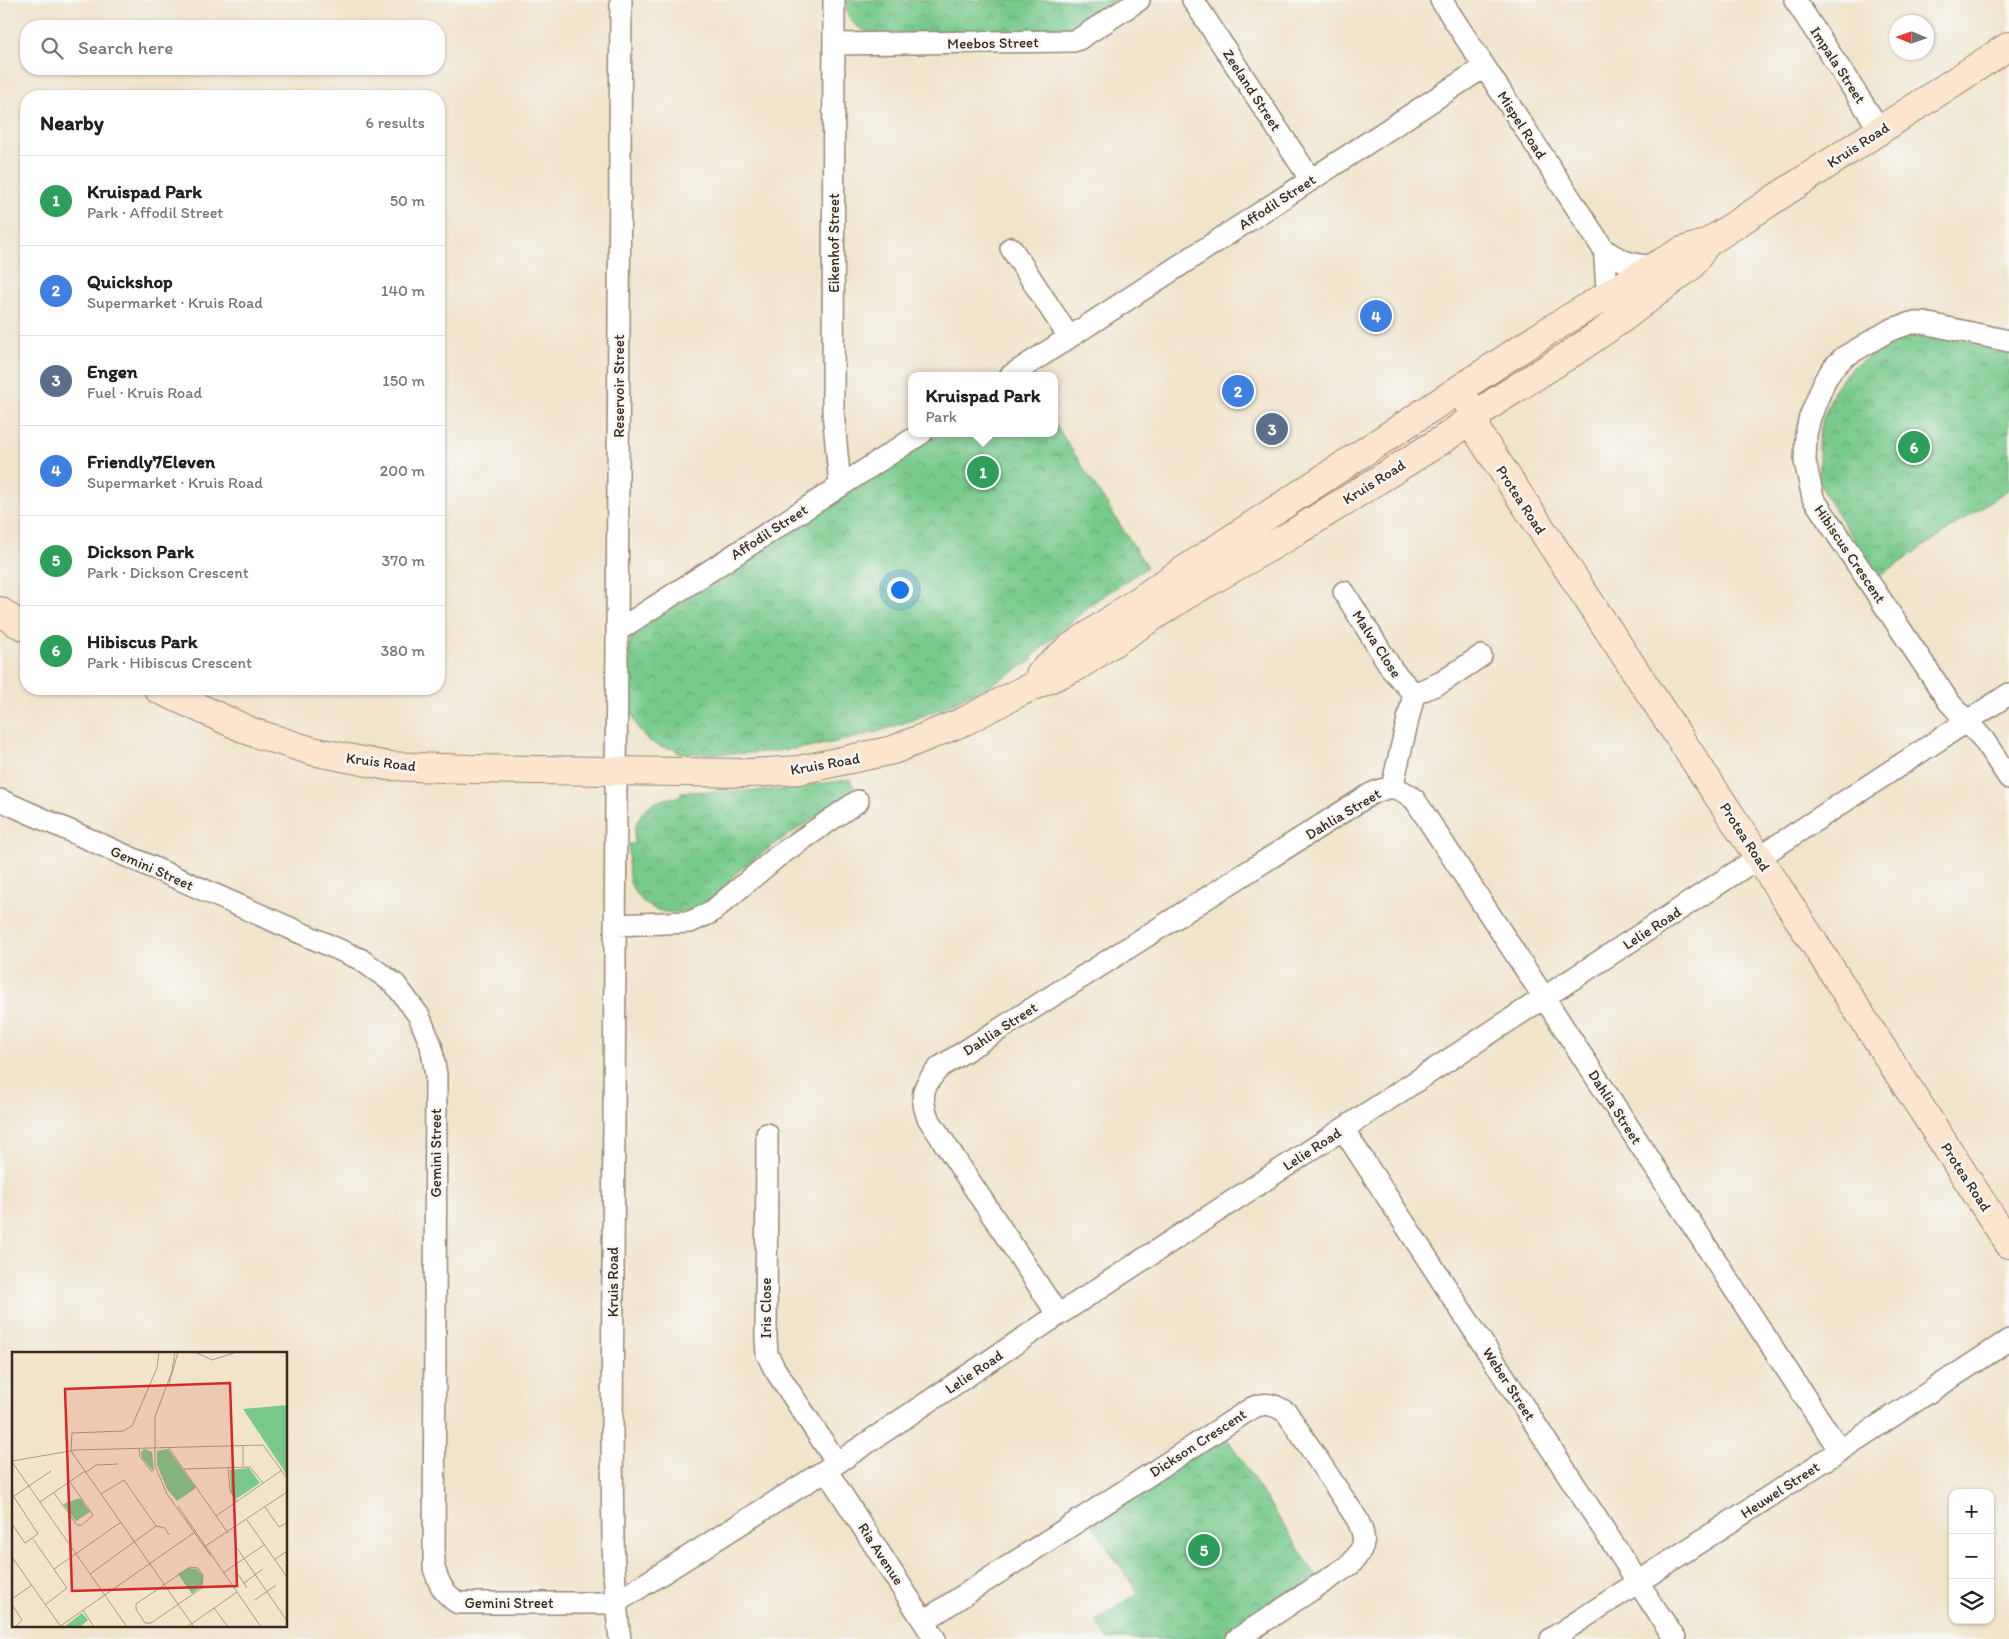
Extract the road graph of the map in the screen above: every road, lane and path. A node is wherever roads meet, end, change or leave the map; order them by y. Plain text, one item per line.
1 (621, 0) edge
2 (834, 0) edge
3 (1139, 0) edge
4 (1193, 0) edge
5 (1441, 0) edge
6 (1796, 0) edge
7 (834, 44) junction
8 (2009, 46) edge
9 (1484, 67) junction
10 (1880, 130) junction
11 (1310, 180) junction
12 (1707, 243) junction
13 (1011, 248) dead end
14 (1604, 250) junction
15 (1655, 266) junction
16 (1607, 295) junction
17 (1620, 320) junction
18 (1069, 337) junction
19 (2009, 341) edge
20 (1016, 372) edge
21 (1451, 396) junction
22 (1470, 425) junction
23 (916, 437) edge
24 (840, 486) junction
25 (1344, 592) dead end
26 (617, 632) junction
27 (1481, 656) dead end
28 (1020, 692) junction
29 (1414, 694) junction
30 (2009, 694) edge
31 (171, 695) edge
32 (1967, 722) junction
33 (616, 771) junction
34 (2009, 778) edge
35 (1392, 787) junction
36 (0, 800) edge
37 (858, 801) dead end
38 (1759, 858) junction
39 (615, 925) junction
40 (1544, 999) junction
41 (1343, 1129) junction
42 (767, 1134) dead end
43 (2009, 1244) edge
44 (1058, 1315) junction
45 (2009, 1340) edge
46 (1840, 1451) junction
47 (831, 1466) junction
48 (1638, 1582) junction
49 (615, 1603) junction
50 (924, 1621) junction
51 (620, 1639) edge
52 (935, 1639) edge
53 (1237, 1639) edge
54 (1551, 1639) edge
55 (1675, 1639) edge

1 - 26 street, Reservoir Street
2 - 7 street, Eikenhof Street
3 - 7 street, Meebos Street
4 - 11 street, Zeeland Street
5 - 9 street, Mispel Road
6 - 10 street, Impala Street
7 - 24 street, Eikenhof Street
8 - 10 street, Kruis Road
9 - 11 street, Affodil Street
9 - 14 street, Mispel Road
10 - 12 street, Kruis Road
11 - 18 street, Affodil Street
12 - 15 street, Kruis Road
12 - 17 street, Kruis Road
13 - 18 street
14 - 15 street, Mispel Road
14 - 16 street, Mispel Road
15 - 16 street, Kruis Road
16 - 17 street, Mispel Road
16 - 21 street, Kruis Road
17 - 22 street, Kruis Road
18 - 20 street, Affodil Street
19 - 32 street, Hibiscus Crescent
21 - 22 street, Protea Road
21 - 28 street, Kruis Road
22 - 28 street, Kruis Road
22 - 38 street, Protea Road
23 - 24 street, Affodil Street
24 - 26 street, Affodil Street
25 - 29 street, Malva Close
26 - 33 street, Reservoir Street
27 - 29 street
28 - 33 street, Kruis Road
29 - 35 street
30 - 32 street, Lelie Road
31 - 33 street, Kruis Road
32 - 34 street, Hibiscus Crescent
32 - 38 street, Lelie Road
33 - 39 street, Kruis Road
35 - 40 street, Dahlia Street
35 - 44 street, Dahlia Street
36 - 49 street, Gemini Street
37 - 39 street
38 - 40 street, Lelie Road
38 - 43 street, Protea Road
39 - 49 street, Kruis Road
40 - 41 street, Lelie Road
40 - 46 street, Dahlia Street
41 - 44 street, Lelie Road
41 - 48 street, Weber Street
42 - 47 street, Iris Close
44 - 47 street, Lelie Road
45 - 46 street, Heuwel Street
46 - 48 street, Heuwel Street
47 - 49 street, Lelie Road
47 - 50 street, Ria Avenue
48 - 54 street, Heuwel Street
48 - 55 street, Weber Street
49 - 51 street, Kruis Road
50 - 52 street, Ria Avenue
50 - 53 street, Dickson Crescent

